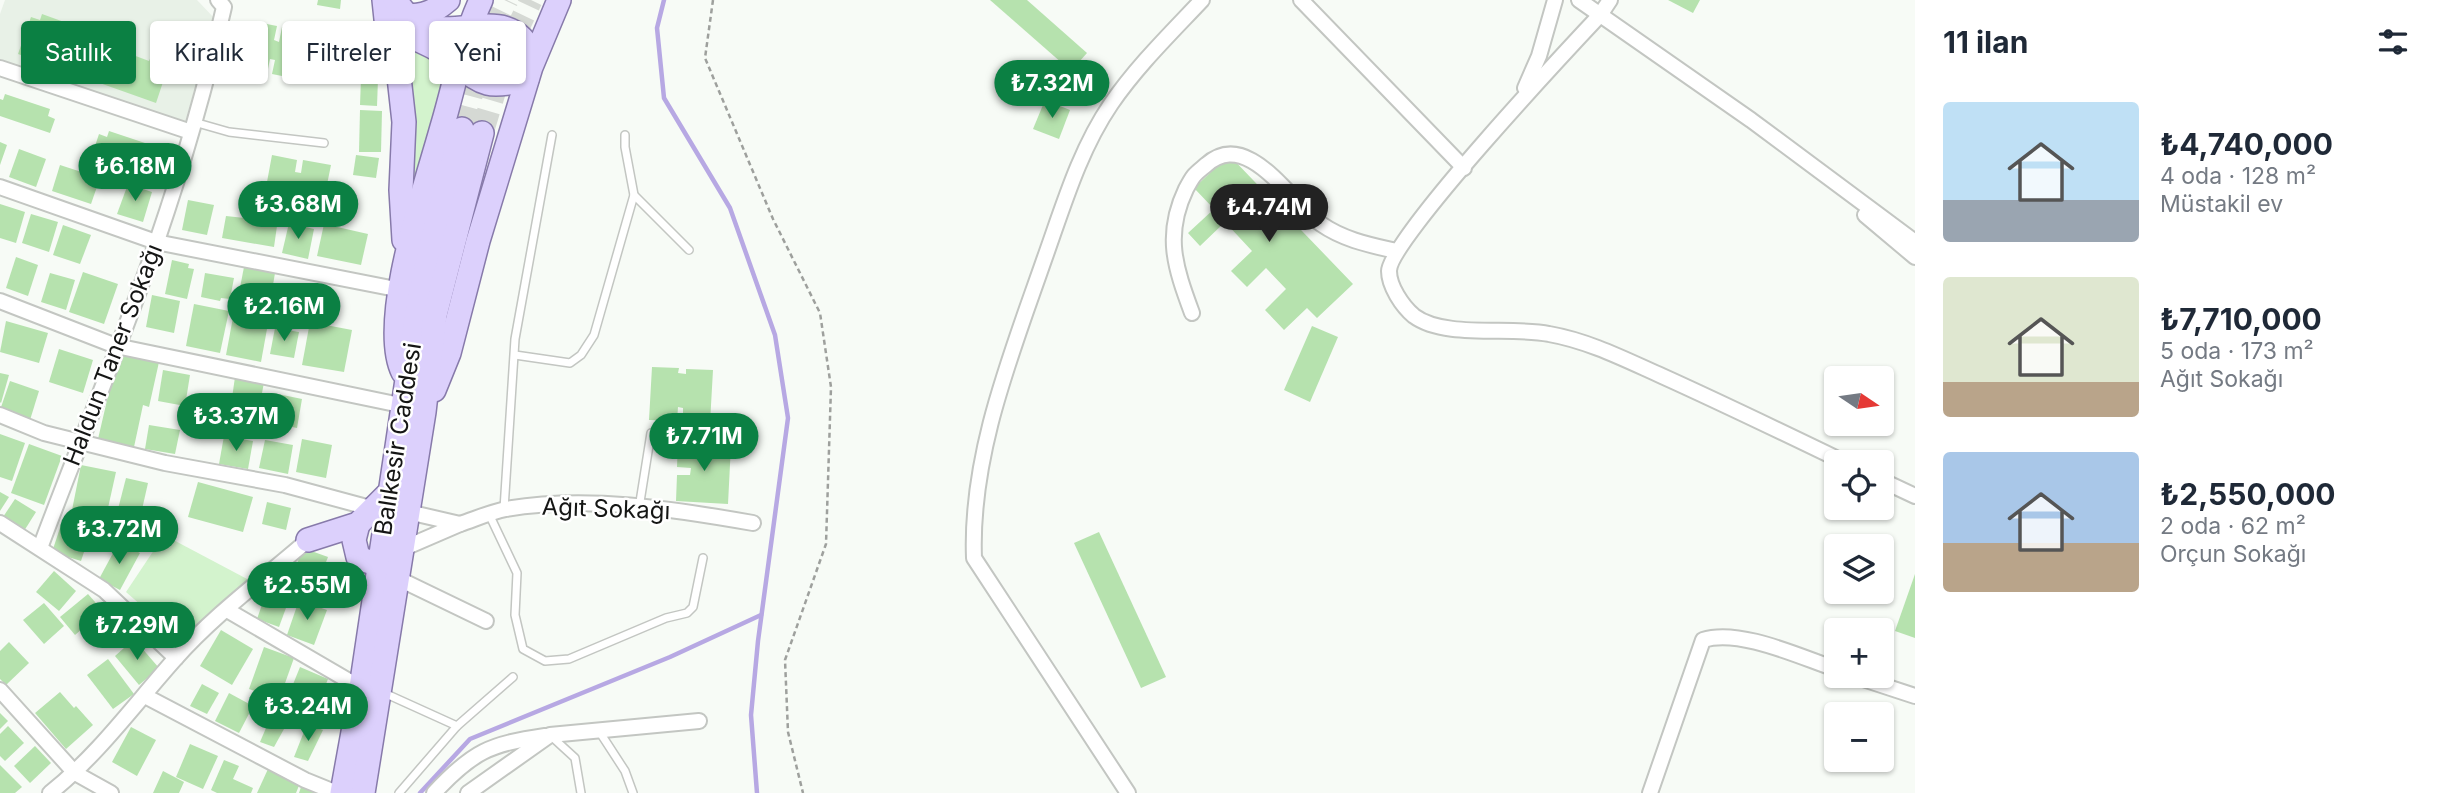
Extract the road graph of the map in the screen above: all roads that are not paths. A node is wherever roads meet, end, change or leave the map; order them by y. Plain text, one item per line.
1 (218, 0) edge
2 (448, 0) edge
3 (481, 0) edge
4 (559, 0) edge
5 (1202, 0) edge
6 (1301, 0) edge
7 (1555, 0) edge
8 (1579, 0) edge
9 (1610, 0) edge
10 (393, 9) edge
11 (1600, 15) junction
12 (471, 21) edge
13 (429, 26) edge
14 (526, 42) edge
15 (429, 45) edge
16 (0, 68) edge
17 (531, 68) junction
18 (526, 71) edge
19 (453, 84) edge
20 (1518, 102) junction
21 (1751, 120) junction
22 (193, 127) junction
23 (552, 135) dead end
24 (625, 135) dead end
25 (324, 143) dead end
26 (1464, 168) junction
27 (0, 187) edge
28 (634, 195) junction
29 (156, 242) junction
30 (1915, 242) edge
31 (689, 250) dead end
32 (1396, 251) junction
33 (1915, 257) edge
34 (405, 260) junction
35 (401, 290) junction
36 (0, 301) edge
37 (1192, 313) dead end
38 (116, 346) junction
39 (515, 355) junction
40 (406, 377) junction
41 (415, 409) junction
42 (0, 415) edge
43 (650, 433) dead end
44 (79, 442) junction
45 (1824, 452) edge
46 (1894, 486) edge
47 (1915, 496) edge
48 (374, 508) junction
49 (639, 508) junction
50 (504, 509) junction
51 (408, 512) junction
52 (489, 514) junction
53 (0, 523) edge
54 (754, 523) dead end
55 (460, 524) junction
56 (308, 540) junction
57 (40, 548) junction
58 (402, 549) junction
59 (703, 558) dead end
60 (378, 566) junction
61 (227, 610) junction
62 (486, 621) dead end
63 (176, 658) junction
64 (1824, 665) edge
65 (513, 677) dead end
66 (1891, 688) edge
67 (369, 689) junction
68 (0, 690) edge
69 (145, 696) junction
70 (1915, 696) edge
71 (699, 721) dead end
72 (457, 726) junction
73 (599, 731) junction
74 (550, 735) junction
75 (75, 773) junction
76 (50, 793) edge
77 (111, 793) edge
78 (340, 793) edge
79 (363, 793) edge
80 (398, 793) edge
81 (434, 793) edge
82 (468, 793) edge
83 (581, 793) edge
84 (633, 793) edge
85 (1128, 793) edge
86 (1650, 793) edge

1 - 22 street, Haldun Taner Sokağı
2 - 10 main road
3 - 12 main road
4 - 17 main road
5 - 85 street
6 - 26 street
7 - 20 street
8 - 11 street
9 - 11 street
10 - 13 main road
10 - 15 main road
10 - 34 main road
11 - 20 street
11 - 21 street
14 - 17 main road
16 - 22 street
17 - 18 main road
17 - 41 main road
19 - 34 main road
20 - 26 street
21 - 30 street
21 - 33 street
22 - 25 lane
22 - 29 street, Haldun Taner Sokağı
23 - 39 lane
24 - 28 lane
26 - 32 street
27 - 29 street
28 - 31 lane
28 - 39 lane
29 - 35 street
29 - 38 street, Haldun Taner Sokağı
32 - 37 street
32 - 45 street
34 - 35 main road
35 - 40 main road
36 - 38 street
38 - 41 street
38 - 44 street, Haldun Taner Sokağı
39 - 50 lane
40 - 41 main road, Balıkesir Caddesi
40 - 41 main road, Balıkesir Caddesi
41 - 48 main road, Balıkesir Caddesi
41 - 51 main road, Balıkesir Caddesi
42 - 44 street
43 - 49 lane
44 - 48 street
44 - 57 street, Haldun Taner Sokağı
46 - 47 street
48 - 56 main road
48 - 60 main road, Balıkesir Caddesi
48 - 60 main road
49 - 50 street, Ağıt Sokağı
49 - 54 street, Ağıt Sokağı
50 - 52 street, Ağıt Sokağı
51 - 55 street
51 - 58 main road, Balıkesir Caddesi
52 - 55 street, Ağıt Sokağı
52 - 59 lane
53 - 57 street
55 - 58 street, Ağıt Sokağı
56 - 60 main road
56 - 61 street
57 - 63 street
58 - 60 main road
60 - 62 street
60 - 67 main road, Balıkesir Caddesi
61 - 63 street
61 - 67 street
63 - 69 street
64 - 86 street
65 - 72 lane
66 - 70 street
67 - 72 lane
67 - 78 main road, Balıkesir Caddesi
67 - 79 main road, Balıkesir Caddesi
68 - 75 street
69 - 75 street
69 - 78 street
71 - 73 street
72 - 80 lane
73 - 74 street
73 - 84 lane
74 - 81 street
74 - 82 street
74 - 83 lane
75 - 76 street
75 - 77 street

